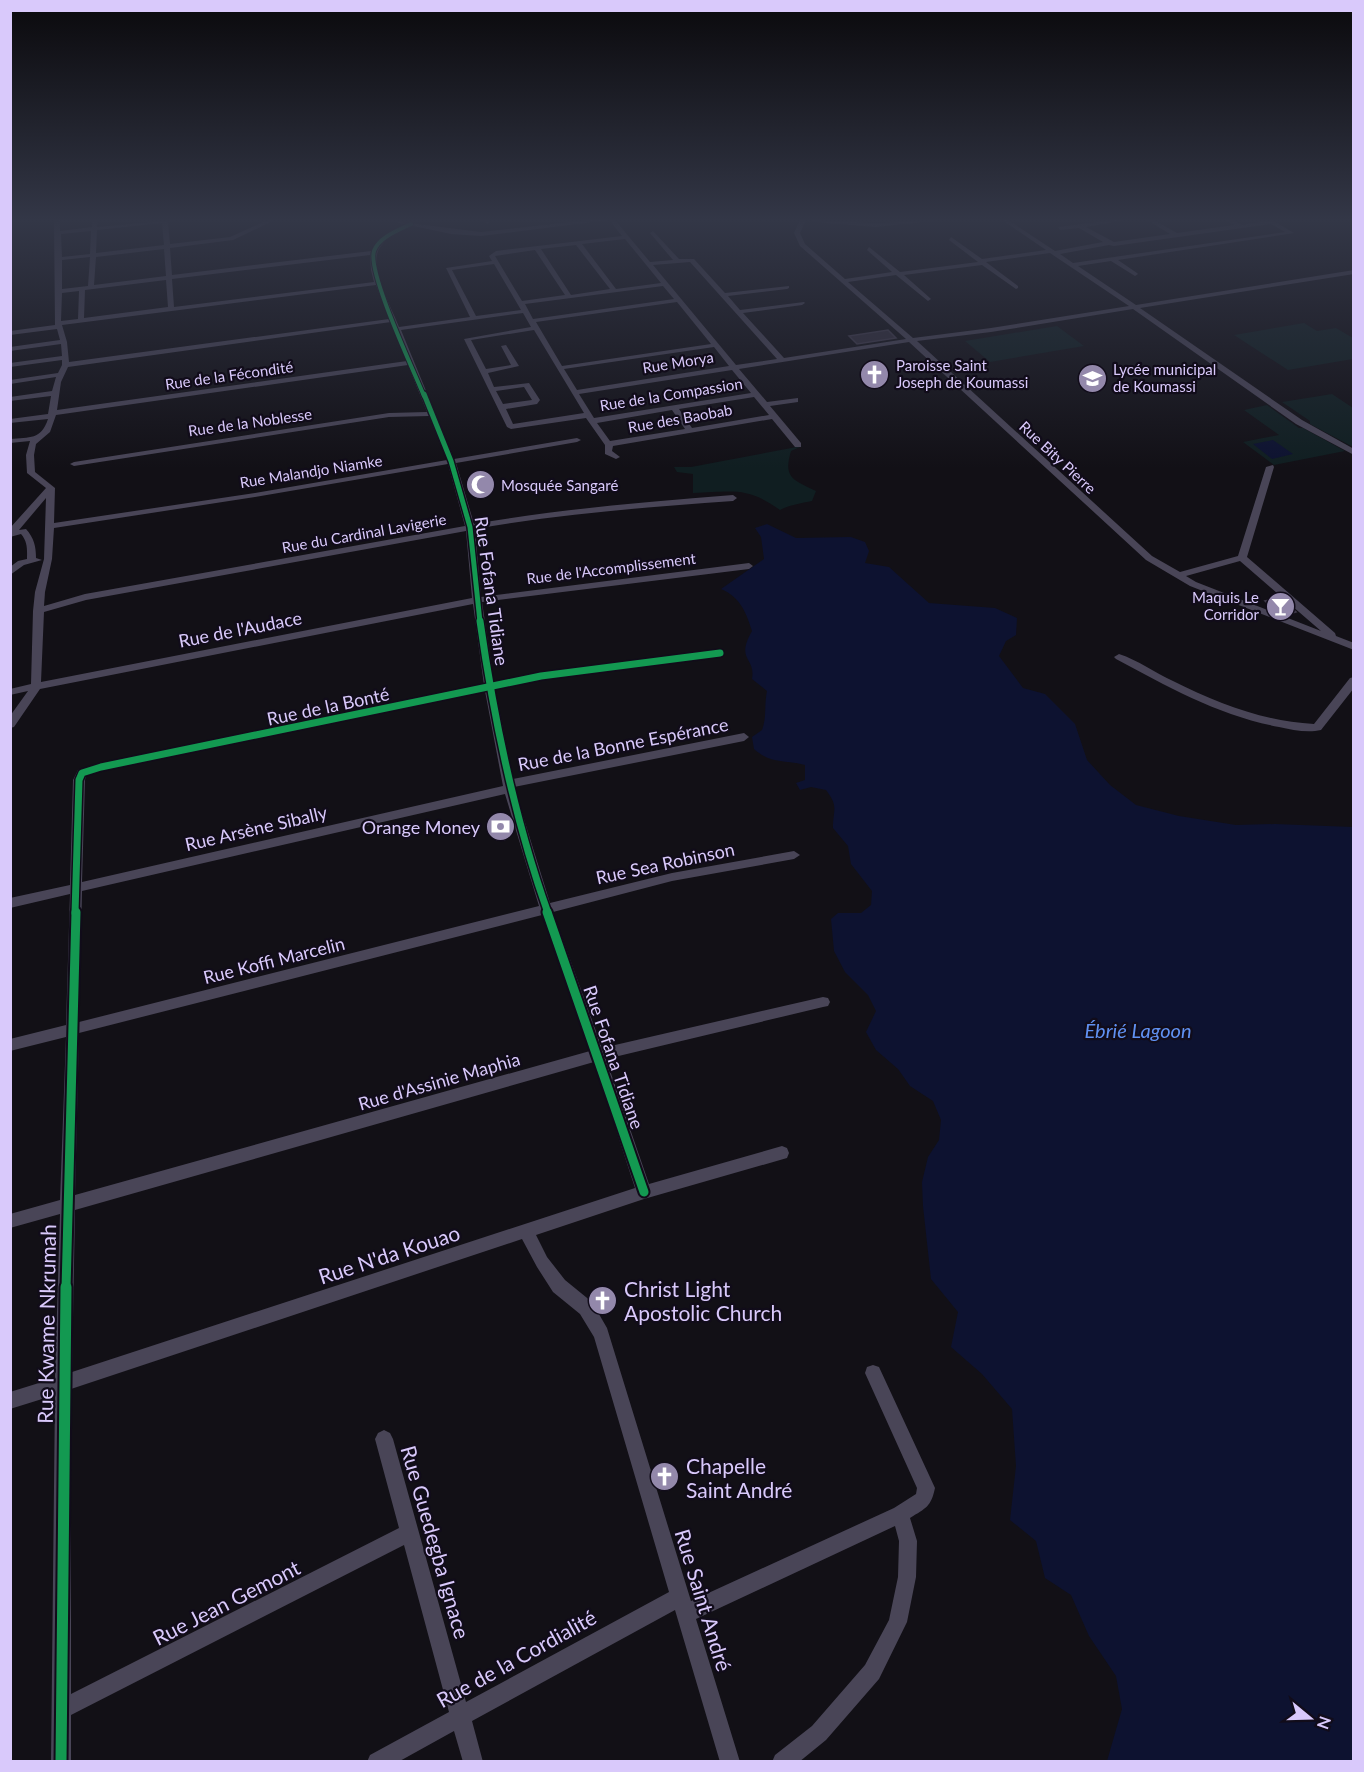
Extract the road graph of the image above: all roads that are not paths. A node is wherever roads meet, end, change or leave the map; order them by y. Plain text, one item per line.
1 (59, 303) edge
2 (82, 303) edge
3 (171, 303) edge
4 (221, 303) edge
5 (386, 303) edge
6 (466, 303) edge
7 (521, 303) edge
8 (663, 303) edge
9 (681, 303) edge
10 (730, 303) edge
11 (802, 303) dead end
12 (869, 303) edge
13 (1128, 303) edge
14 (1154, 303) edge
15 (1133, 306) junction
16 (171, 309) junction
17 (525, 311) junction
18 (738, 312) junction
19 (474, 318) junction
20 (81, 320) junction
21 (534, 324) junction
22 (58, 325) junction
23 (395, 325) junction
24 (10, 333) edge
25 (911, 340) junction
26 (64, 342) junction
27 (715, 345) junction
28 (504, 346) dead end
29 (10, 349) edge
30 (782, 360) junction
31 (65, 362) junction
32 (410, 363) junction
33 (10, 365) edge
34 (734, 367) junction
35 (560, 368) junction
36 (483, 372) junction
37 (58, 375) junction
38 (10, 382) edge
39 (492, 389) junction
40 (575, 392) junction
41 (55, 393) junction
42 (756, 394) junction
43 (10, 399) edge
44 (795, 400) dead end
45 (764, 405) junction
46 (501, 407) junction
47 (674, 407) junction
48 (52, 414) junction
49 (431, 414) junction
50 (774, 417) junction
51 (590, 418) junction
52 (10, 421) edge
53 (690, 430) junction
54 (38, 438) junction
55 (577, 440) dead end
56 (10, 441) edge
57 (609, 444) junction
58 (798, 446) dead end
59 (1353, 453) edge
60 (616, 457) dead end
61 (451, 461) junction
62 (74, 464) dead end
63 (1270, 467) dead end
64 (51, 488) junction
65 (733, 498) dead end
66 (50, 526) junction
67 (470, 527) junction
68 (10, 534) edge
69 (1242, 558) junction
70 (48, 559) junction
71 (31, 561) junction
72 (749, 566) dead end
73 (10, 572) edge
74 (1177, 576) junction
75 (477, 600) junction
76 (38, 611) junction
77 (1340, 642) junction
78 (1353, 647) edge
79 (720, 653) dead end
80 (1119, 657) dead end
81 (1353, 680) edge
82 (489, 686) junction
83 (36, 687) junction
84 (10, 692) edge
85 (10, 725) edge
86 (744, 737) dead end
87 (509, 786) junction
88 (794, 855) dead end
89 (76, 887) junction
90 (10, 903) edge
91 (546, 909) junction
92 (823, 1002) dead end
93 (72, 1029) junction
94 (10, 1045) edge
95 (598, 1054) junction
96 (782, 1153) dead end
97 (644, 1192) junction
98 (67, 1204) junction
99 (10, 1221) edge
100 (526, 1231) junction
101 (873, 1373) dead end
102 (63, 1385) junction
103 (10, 1401) edge
104 (384, 1438) dead end
105 (900, 1514) junction
106 (410, 1532) junction
107 (682, 1605) junction
108 (61, 1710) junction
109 (461, 1716) junction
110 (61, 1761) edge
111 (376, 1761) edge
112 (473, 1761) edge
113 (730, 1761) edge
114 (782, 1761) edge

1 - 22 street
2 - 20 street
3 - 16 street
4 - 16 street
5 - 23 street, Rue Fofana Tidiane
6 - 19 street
7 - 17 street
8 - 21 street
9 - 27 street
10 - 18 street
11 - 18 street
12 - 25 street, Rue Bity Pierre
13 - 15 street
14 - 15 street, Rue Morya
15 - 25 street, Rue Morya
15 - 59 street
16 - 20 street
17 - 19 street
17 - 21 street
18 - 30 street
19 - 23 street
20 - 22 street
21 - 35 street
21 - 36 street
22 - 24 street
22 - 26 street
23 - 31 street
23 - 32 street, Rue Fofana Tidiane
25 - 30 street, Rue Morya
25 - 74 street, Rue Bity Pierre
26 - 29 street
26 - 31 street
27 - 34 street
27 - 35 street
28 - 36 street
30 - 34 street, Rue Morya
31 - 33 street
31 - 37 street
32 - 48 street, Rue de la Fécondité
32 - 49 street, Rue Fofana Tidiane
34 - 40 street, Rue Morya
34 - 42 street
35 - 40 street
36 - 39 street
37 - 38 street
37 - 41 street
39 - 46 street
39 - 46 street
40 - 51 street
41 - 43 street
41 - 48 street
42 - 45 street
42 - 47 street, Rue de la Compassion
44 - 45 street
45 - 50 street
46 - 51 street, Rue de la Compassion
47 - 51 street, Rue de la Compassion
47 - 53 street
48 - 52 street, Rue de la Fécondité
48 - 54 street
49 - 61 street, Rue Fofana Tidiane
49 - 62 street, Rue de la Noblesse
50 - 53 street, Rue des Baobab
50 - 58 street
51 - 57 street
53 - 57 street, Rue des Baobab
54 - 56 street
54 - 64 street
55 - 61 street, Rue Malandjo Niamke
57 - 60 street, Rue des Baobab
61 - 66 street, Rue Malandjo Niamke
61 - 67 street, Rue Fofana Tidiane
63 - 69 street
64 - 66 street
64 - 68 street
65 - 67 street, Rue du Cardinal Lavigerie
66 - 70 street
67 - 75 street, Rue Fofana Tidiane
67 - 76 street, Rue du Cardinal Lavigerie
68 - 71 street
69 - 74 street
69 - 77 street
70 - 71 street
70 - 76 street
71 - 73 street
72 - 75 street, Rue de l'Accomplissement
74 - 77 street, Rue Bity Pierre
75 - 82 street, Rue Fofana Tidiane
75 - 83 street, Rue de l'Audace
76 - 83 street
77 - 78 street, Rue Bity Pierre
79 - 82 street, Rue de la Bonté
80 - 81 street
82 - 87 street, Rue Fofana Tidiane
82 - 89 street, Rue de la Bonté
83 - 84 street, Rue de l'Audace
83 - 85 street
86 - 87 street, Rue de la Bonne Espérance
87 - 89 street, Rue Arsène Sibally
87 - 91 street, Rue Fofana Tidiane
88 - 91 street, Rue Sea Robinson
89 - 90 street, Rue Arsène Sibally
89 - 93 street, Rue Kwame Nkrumah
91 - 93 street, Rue Koffi Marcelin
91 - 95 street, Rue Fofana Tidiane
92 - 95 street, Rue d'Assinie Maphia
93 - 94 street, Rue Koffi Marcelin
93 - 98 street, Rue Kwame Nkrumah
95 - 97 street, Rue Fofana Tidiane
95 - 98 street, Rue d'Assinie Maphia
96 - 97 street, Rue N'da Kouao
97 - 100 street, Rue N'da Kouao
98 - 99 street, Rue d'Assinie Maphia
98 - 102 street, Rue Kwame Nkrumah
100 - 102 street, Rue N'da Kouao
100 - 107 street, Rue Saint André
101 - 105 street, Rue de la Cordialité
102 - 103 street, Rue N'da Kouao
102 - 108 street, Rue Kwame Nkrumah
104 - 106 street, Rue Guedegba Ignace
105 - 107 street, Rue de la Cordialité
105 - 114 street
106 - 108 street, Rue Jean Gemont
106 - 109 street, Rue Guedegba Ignace
107 - 109 street, Rue de la Cordialité
107 - 113 street, Rue Saint André
108 - 110 street, Rue Kwame Nkrumah
109 - 111 street, Rue de la Cordialité
109 - 112 street, Rue Guedegba Ignace

